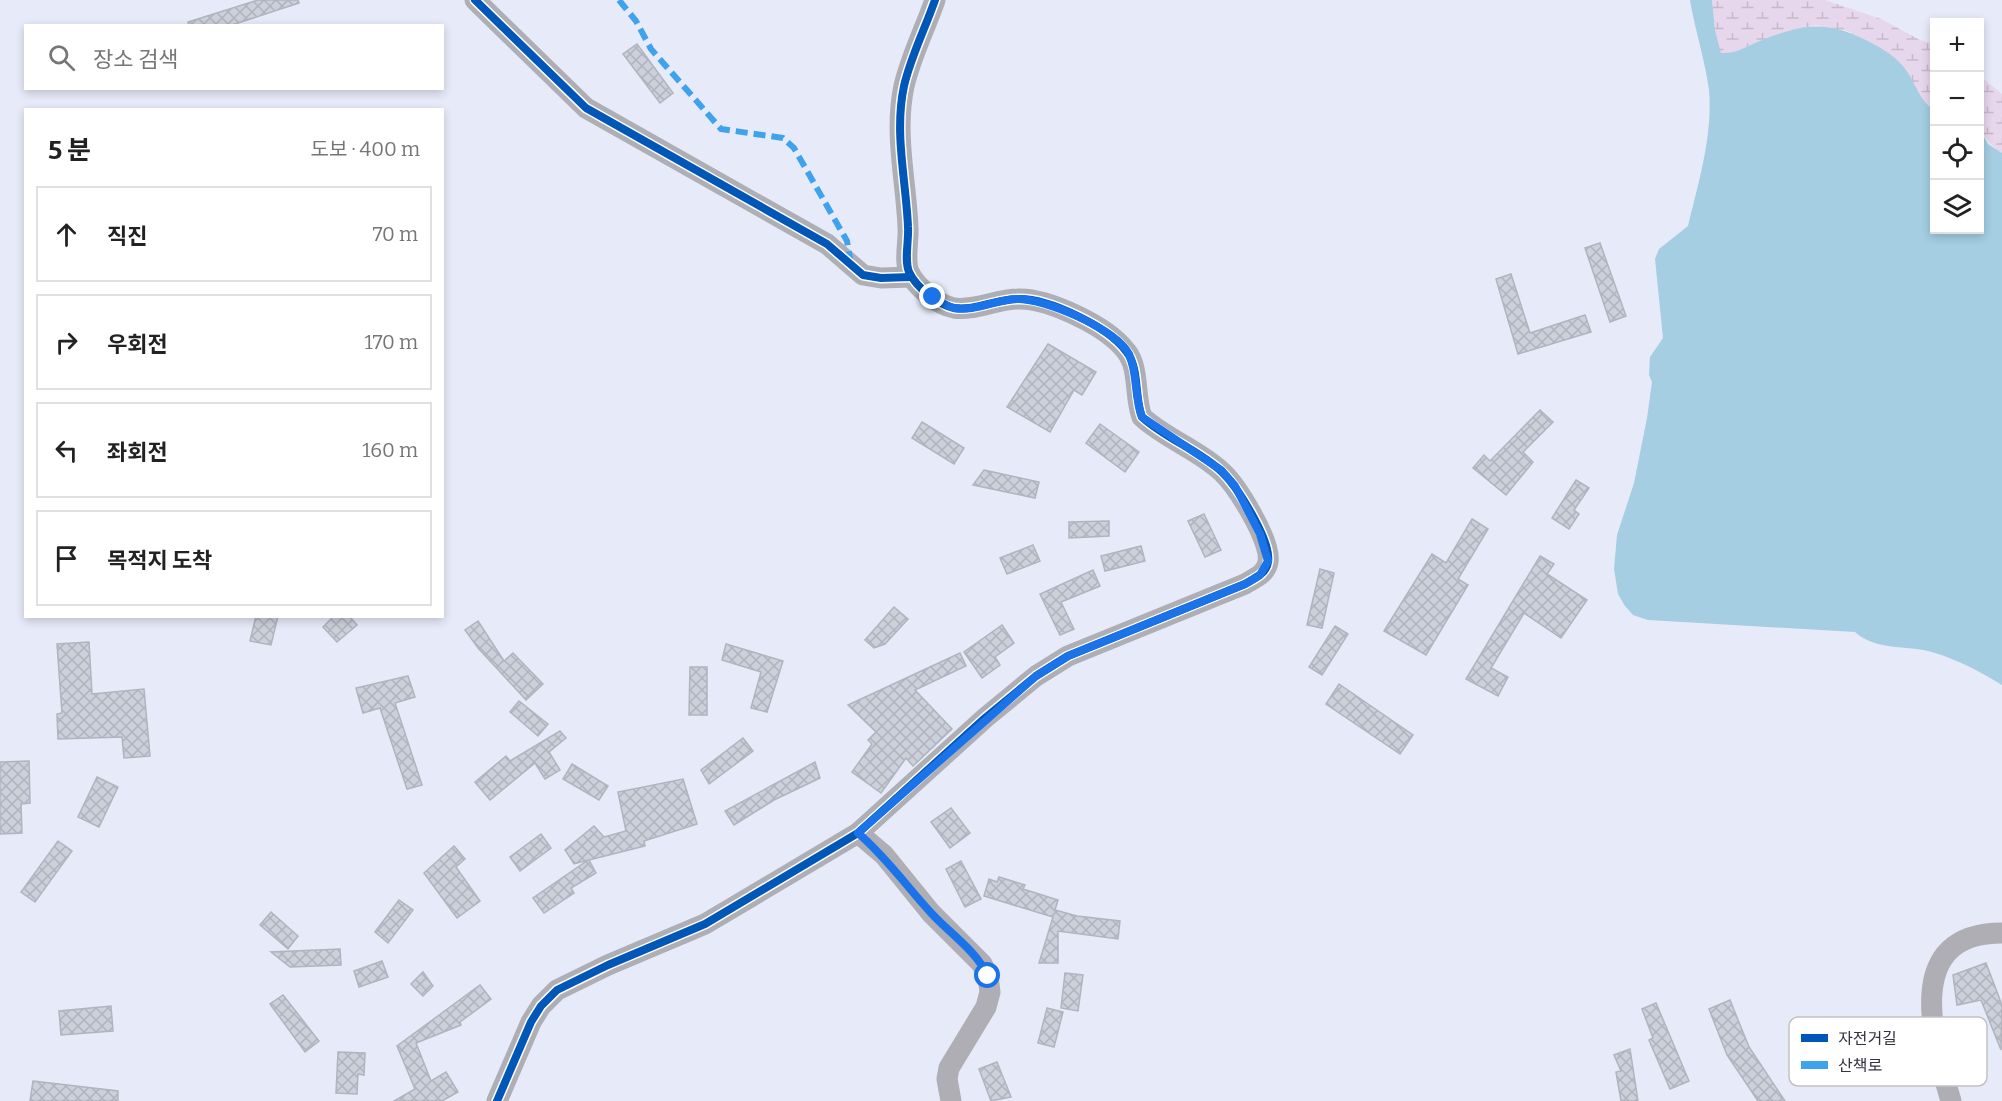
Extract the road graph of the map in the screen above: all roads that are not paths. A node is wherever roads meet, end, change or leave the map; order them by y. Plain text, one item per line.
1 (476, 0) edge
2 (935, 0) edge
3 (911, 277) junction
4 (858, 833) junction
5 (2002, 933) edge
6 (1931, 1017) edge
7 (1947, 1086) edge
8 (497, 1101) edge
9 (951, 1101) edge
10 (1951, 1101) edge

1 - 3 street
2 - 3 street
3 - 4 street
4 - 8 street
4 - 9 street
5 - 6 street
7 - 10 street

